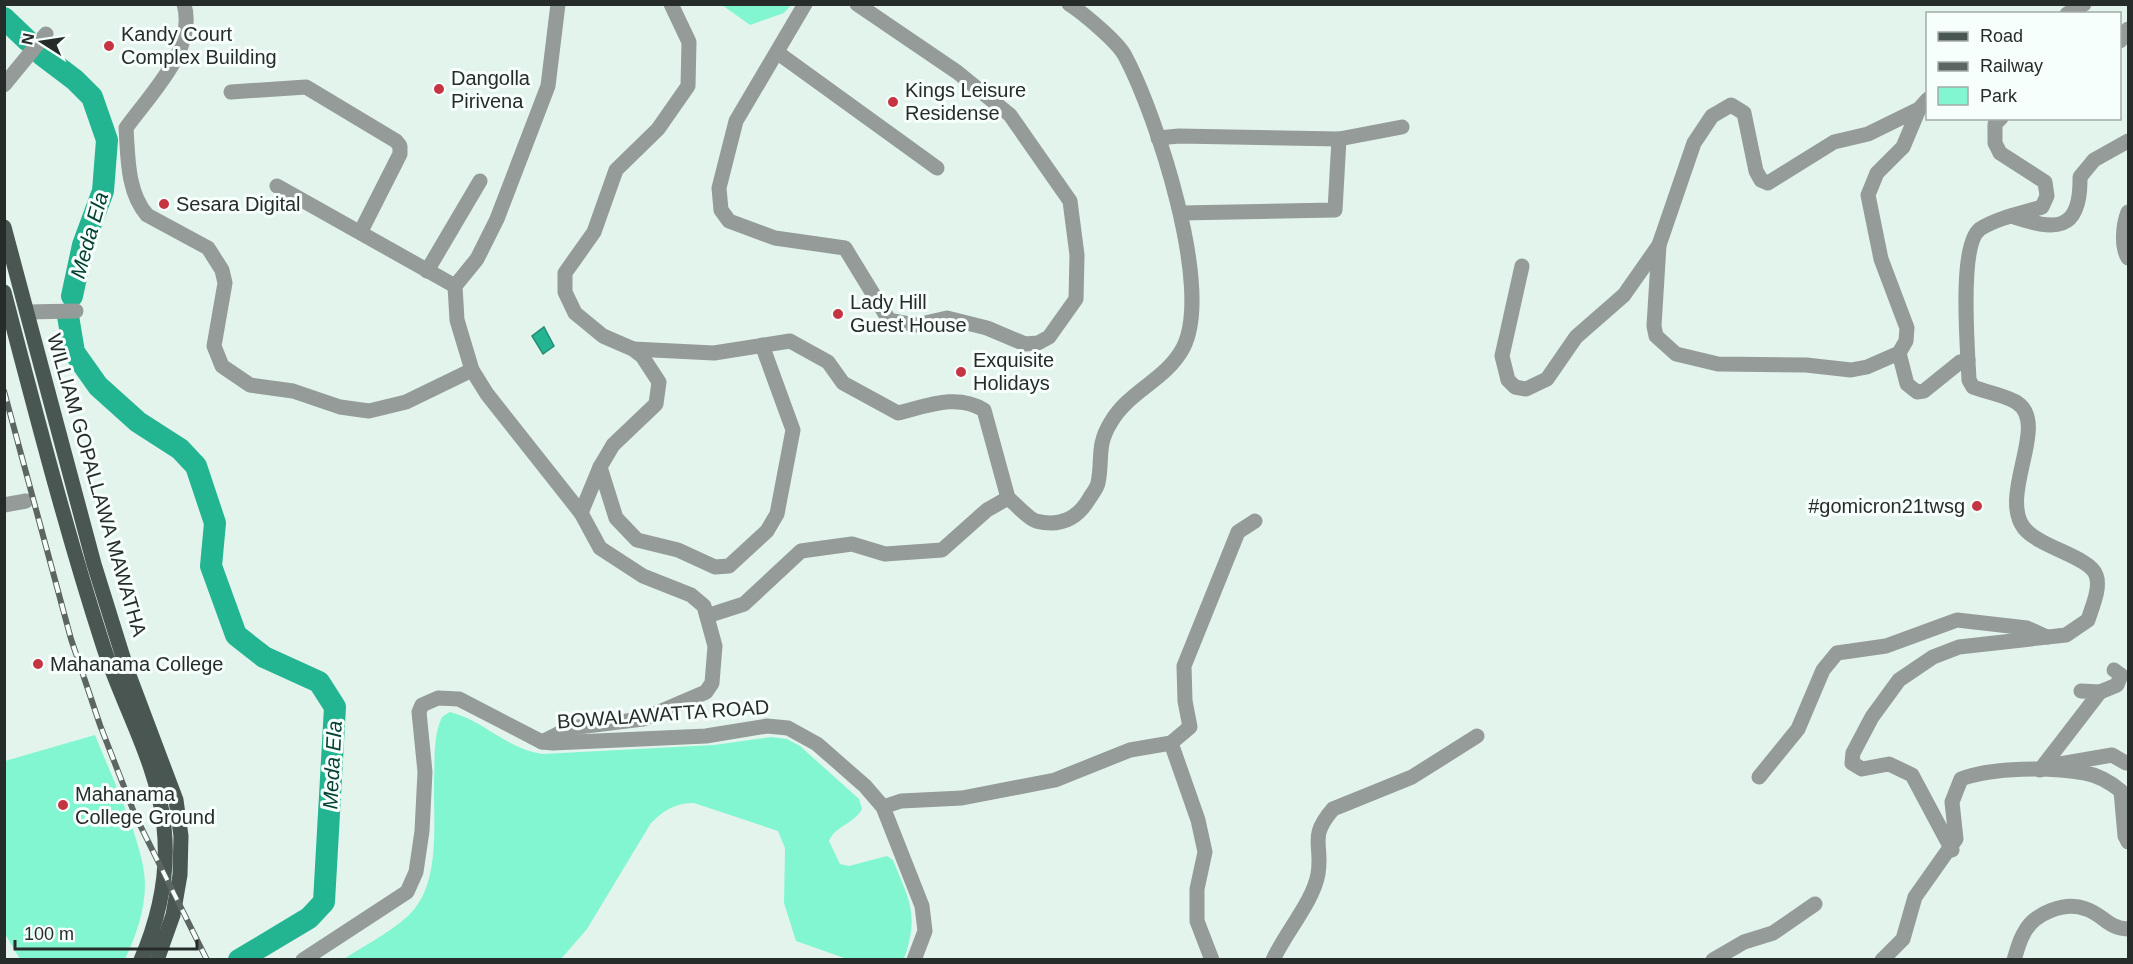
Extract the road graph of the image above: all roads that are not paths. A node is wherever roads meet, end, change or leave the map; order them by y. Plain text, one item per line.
1 (184, 4) edge
2 (558, 4) edge
3 (671, 4) edge
4 (805, 4) edge
5 (857, 4) edge
6 (1069, 4) edge
7 (2084, 4) edge
8 (2070, 12) edge
9 (46, 34) dead end
10 (778, 53) junction
11 (4, 85) edge
12 (231, 92) dead end
13 (1923, 104) edge
14 (1999, 120) edge
15 (1402, 127) dead end
16 (1158, 138) junction
17 (1339, 139) junction
18 (2128, 141) edge
19 (937, 168) dead end
20 (480, 181) dead end
21 (277, 186) dead end
22 (2128, 212) edge
23 (1180, 213) junction
24 (2011, 216) junction
25 (4, 227) edge
26 (361, 231) junction
27 (1659, 245) junction
28 (2128, 258) edge
29 (1522, 266) dead end
30 (427, 271) junction
31 (455, 286) junction
32 (4, 292) edge
33 (76, 310) dead end
34 (27, 312) junction
35 (762, 345) junction
36 (633, 349) junction
37 (1899, 353) junction
38 (1968, 360) junction
39 (472, 370) junction
40 (600, 467) junction
41 (1008, 498) junction
42 (26, 501) dead end
43 (4, 505) edge
44 (581, 513) junction
45 (1255, 521) dead end
46 (707, 616) junction
47 (2047, 637) junction
48 (2114, 670) dead end
49 (2082, 691) dead end
50 (2100, 692) junction
51 (1477, 736) dead end
52 (542, 742) junction
53 (1171, 743) junction
54 (2126, 764) dead end
55 (2041, 769) junction
56 (1759, 777) dead end
57 (883, 807) junction
58 (2128, 842) edge
59 (1952, 850) junction
60 (1815, 904) dead end
61 (2128, 929) edge
62 (141, 960) edge
63 (157, 960) edge
64 (303, 960) edge
65 (914, 960) edge
66 (1212, 960) edge
67 (1273, 960) edge
68 (1713, 960) edge
69 (1882, 960) edge
70 (2014, 960) edge

1 - 39 street
2 - 31 street
3 - 36 street
4 - 10 street
5 - 10 street
6 - 16 street
7 - 8 street
9 - 11 street
10 - 19 street
12 - 26 street
13 - 27 street
13 - 37 street
14 - 24 street
15 - 17 street
16 - 17 street
16 - 23 street
17 - 23 street
18 - 24 street
20 - 30 street
21 - 26 street
22 - 28 street
23 - 41 street
24 - 38 street
25 - 34 main road, WILLIAM GOPALLAWA MAWATHA
26 - 30 street
27 - 29 street
27 - 37 street
30 - 31 street
31 - 39 street
32 - 62 main road, WILLIAM GOPALLAWA MAWATHA
33 - 34 street
34 - 63 main road, WILLIAM GOPALLAWA MAWATHA
35 - 36 street
35 - 40 street
35 - 41 street
36 - 40 street
37 - 38 street
38 - 47 street
39 - 44 street
40 - 44 street
41 - 46 street
42 - 43 street
44 - 46 street
45 - 53 street
46 - 52 street
47 - 56 street
47 - 59 street
48 - 50 street
49 - 50 street
50 - 55 street
51 - 67 street
52 - 57 street, BOWALAWATTA ROAD
52 - 64 street
53 - 57 street
53 - 66 street
54 - 55 street
55 - 58 street
55 - 59 street
57 - 65 street, BOWALAWATTA ROAD
59 - 69 street
60 - 68 street
61 - 70 street

